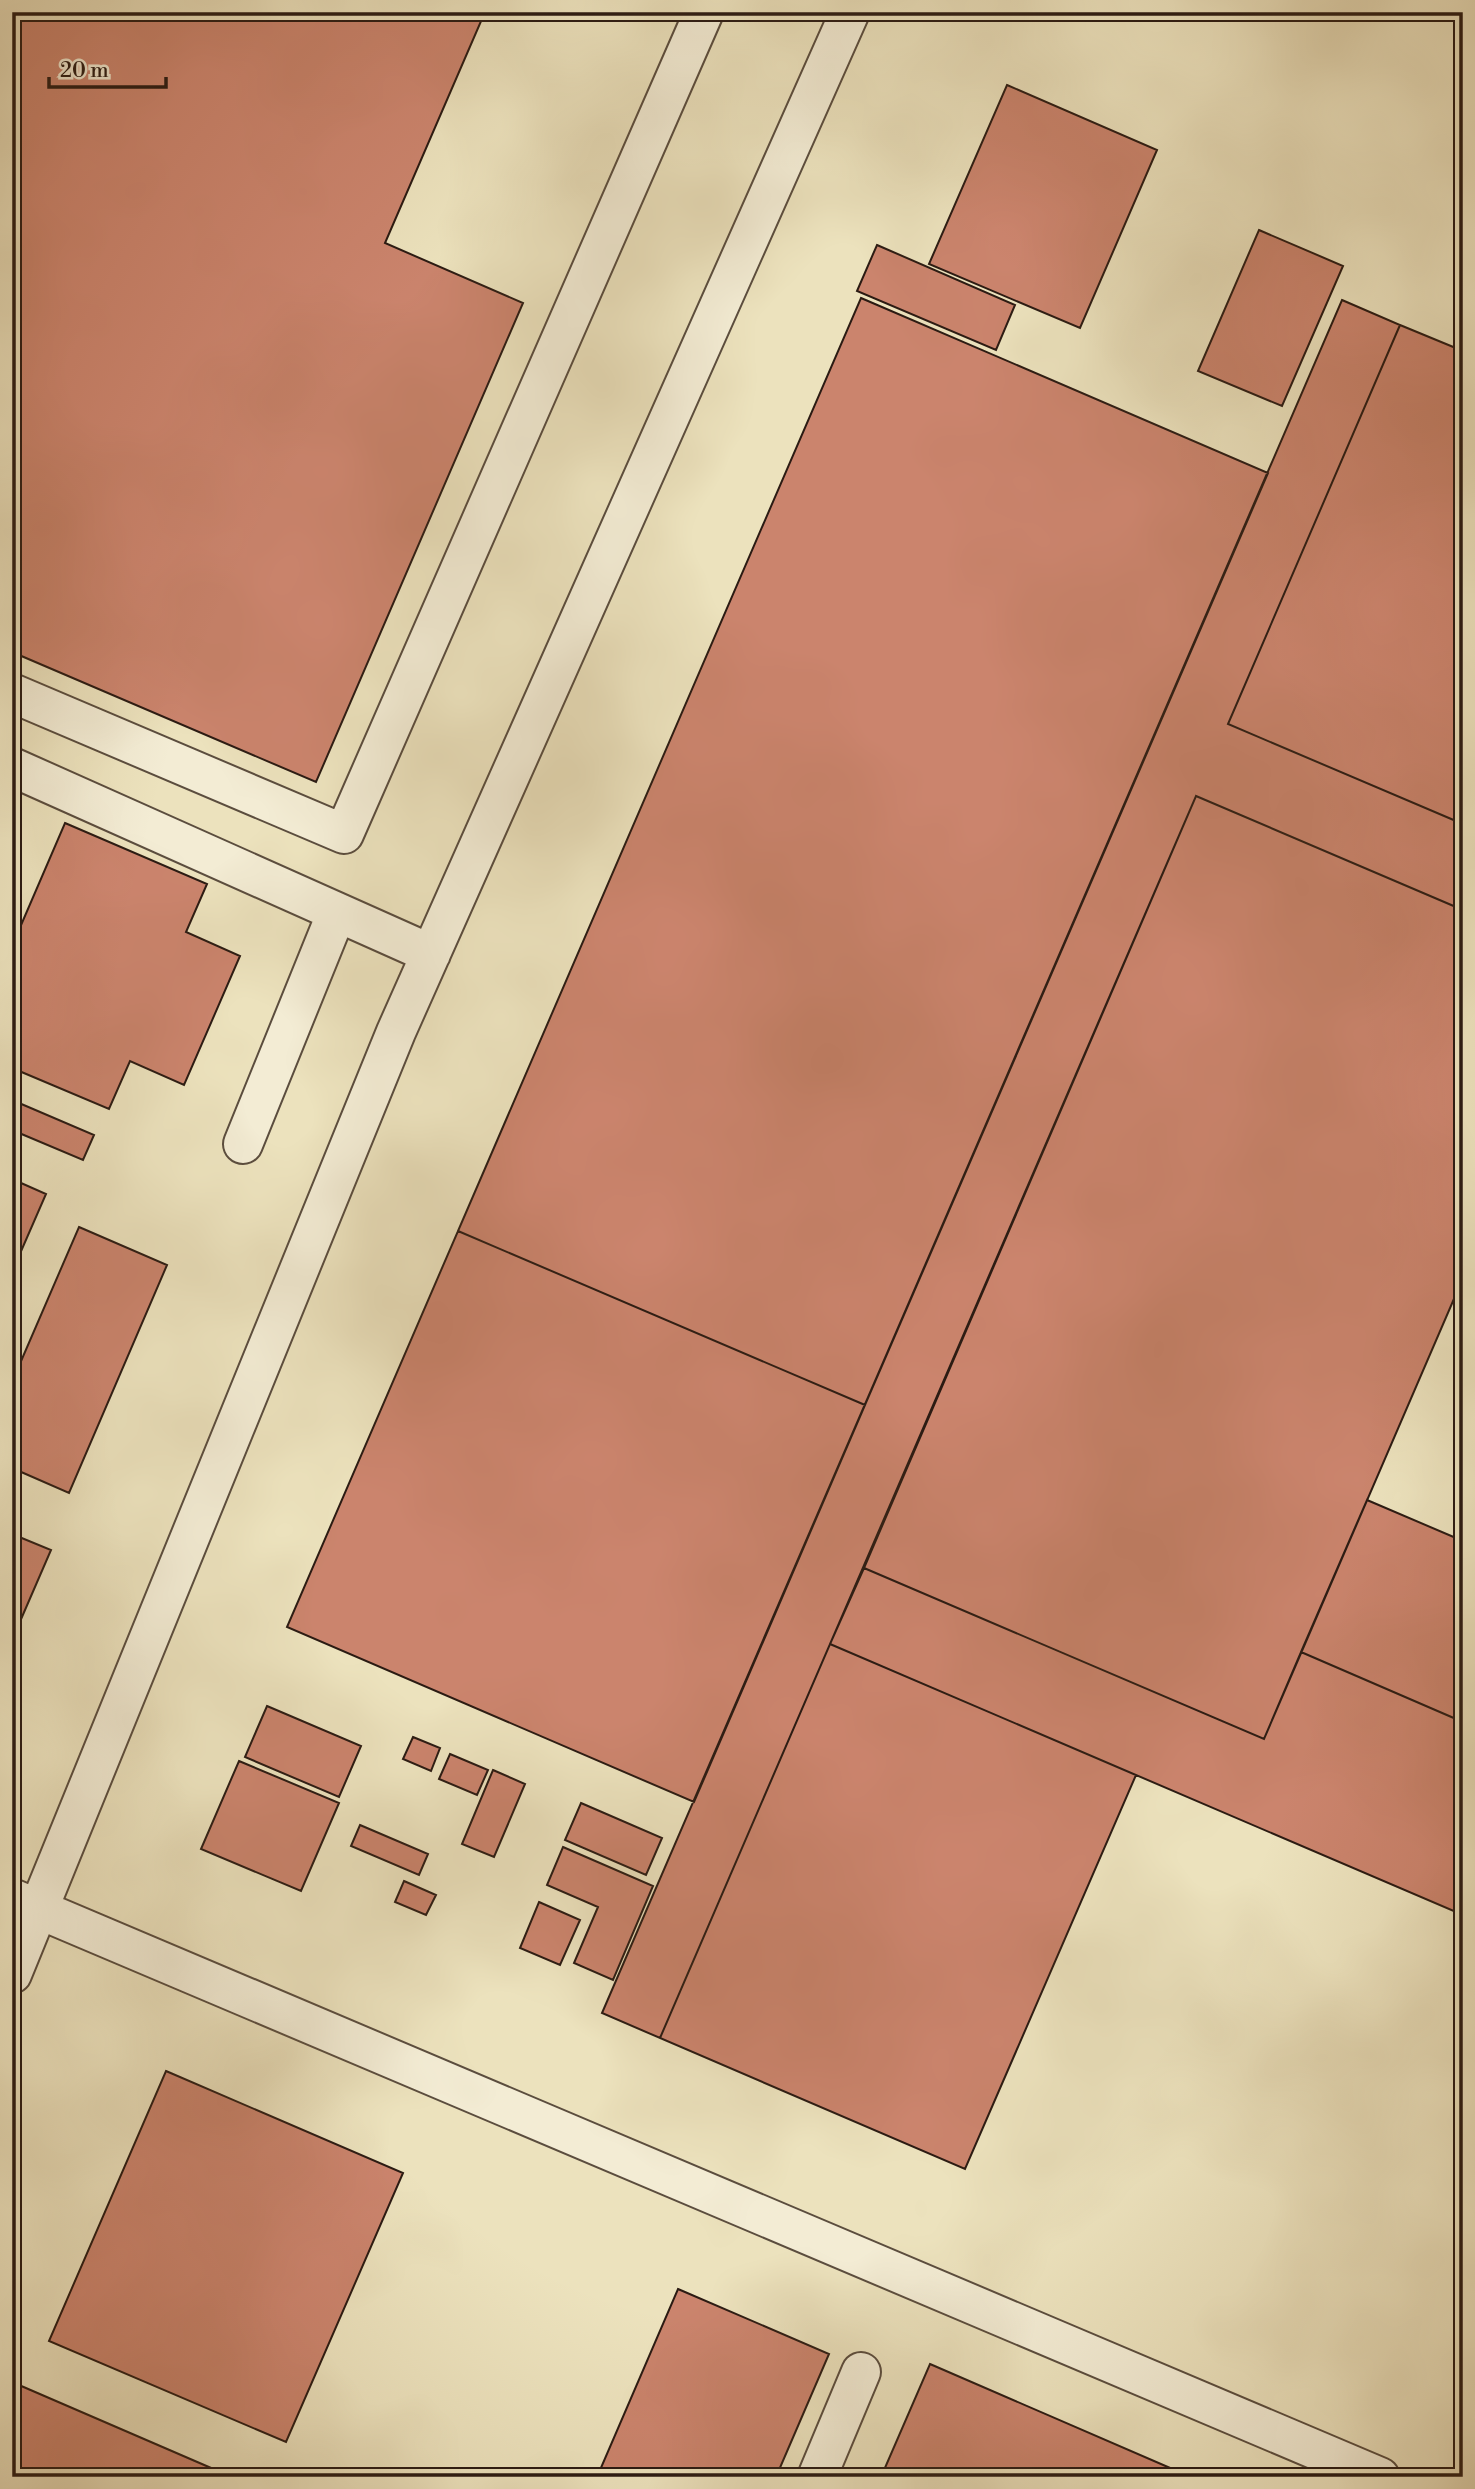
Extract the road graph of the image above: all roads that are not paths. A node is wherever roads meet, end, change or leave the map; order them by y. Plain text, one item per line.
1 (704, 12) edge
2 (850, 12) edge
3 (12, 693) edge
4 (12, 767) edge
5 (337, 912) junction
6 (431, 954) junction
7 (243, 1144) dead end
8 (26, 1903) edge
9 (12, 1974) edge
10 (862, 2372) dead end
11 (817, 2477) edge
12 (1380, 2477) edge

1 - 3 street
2 - 6 street
4 - 5 street
5 - 6 street
5 - 7 street
6 - 8 street
8 - 9 street
8 - 12 street
10 - 11 street

